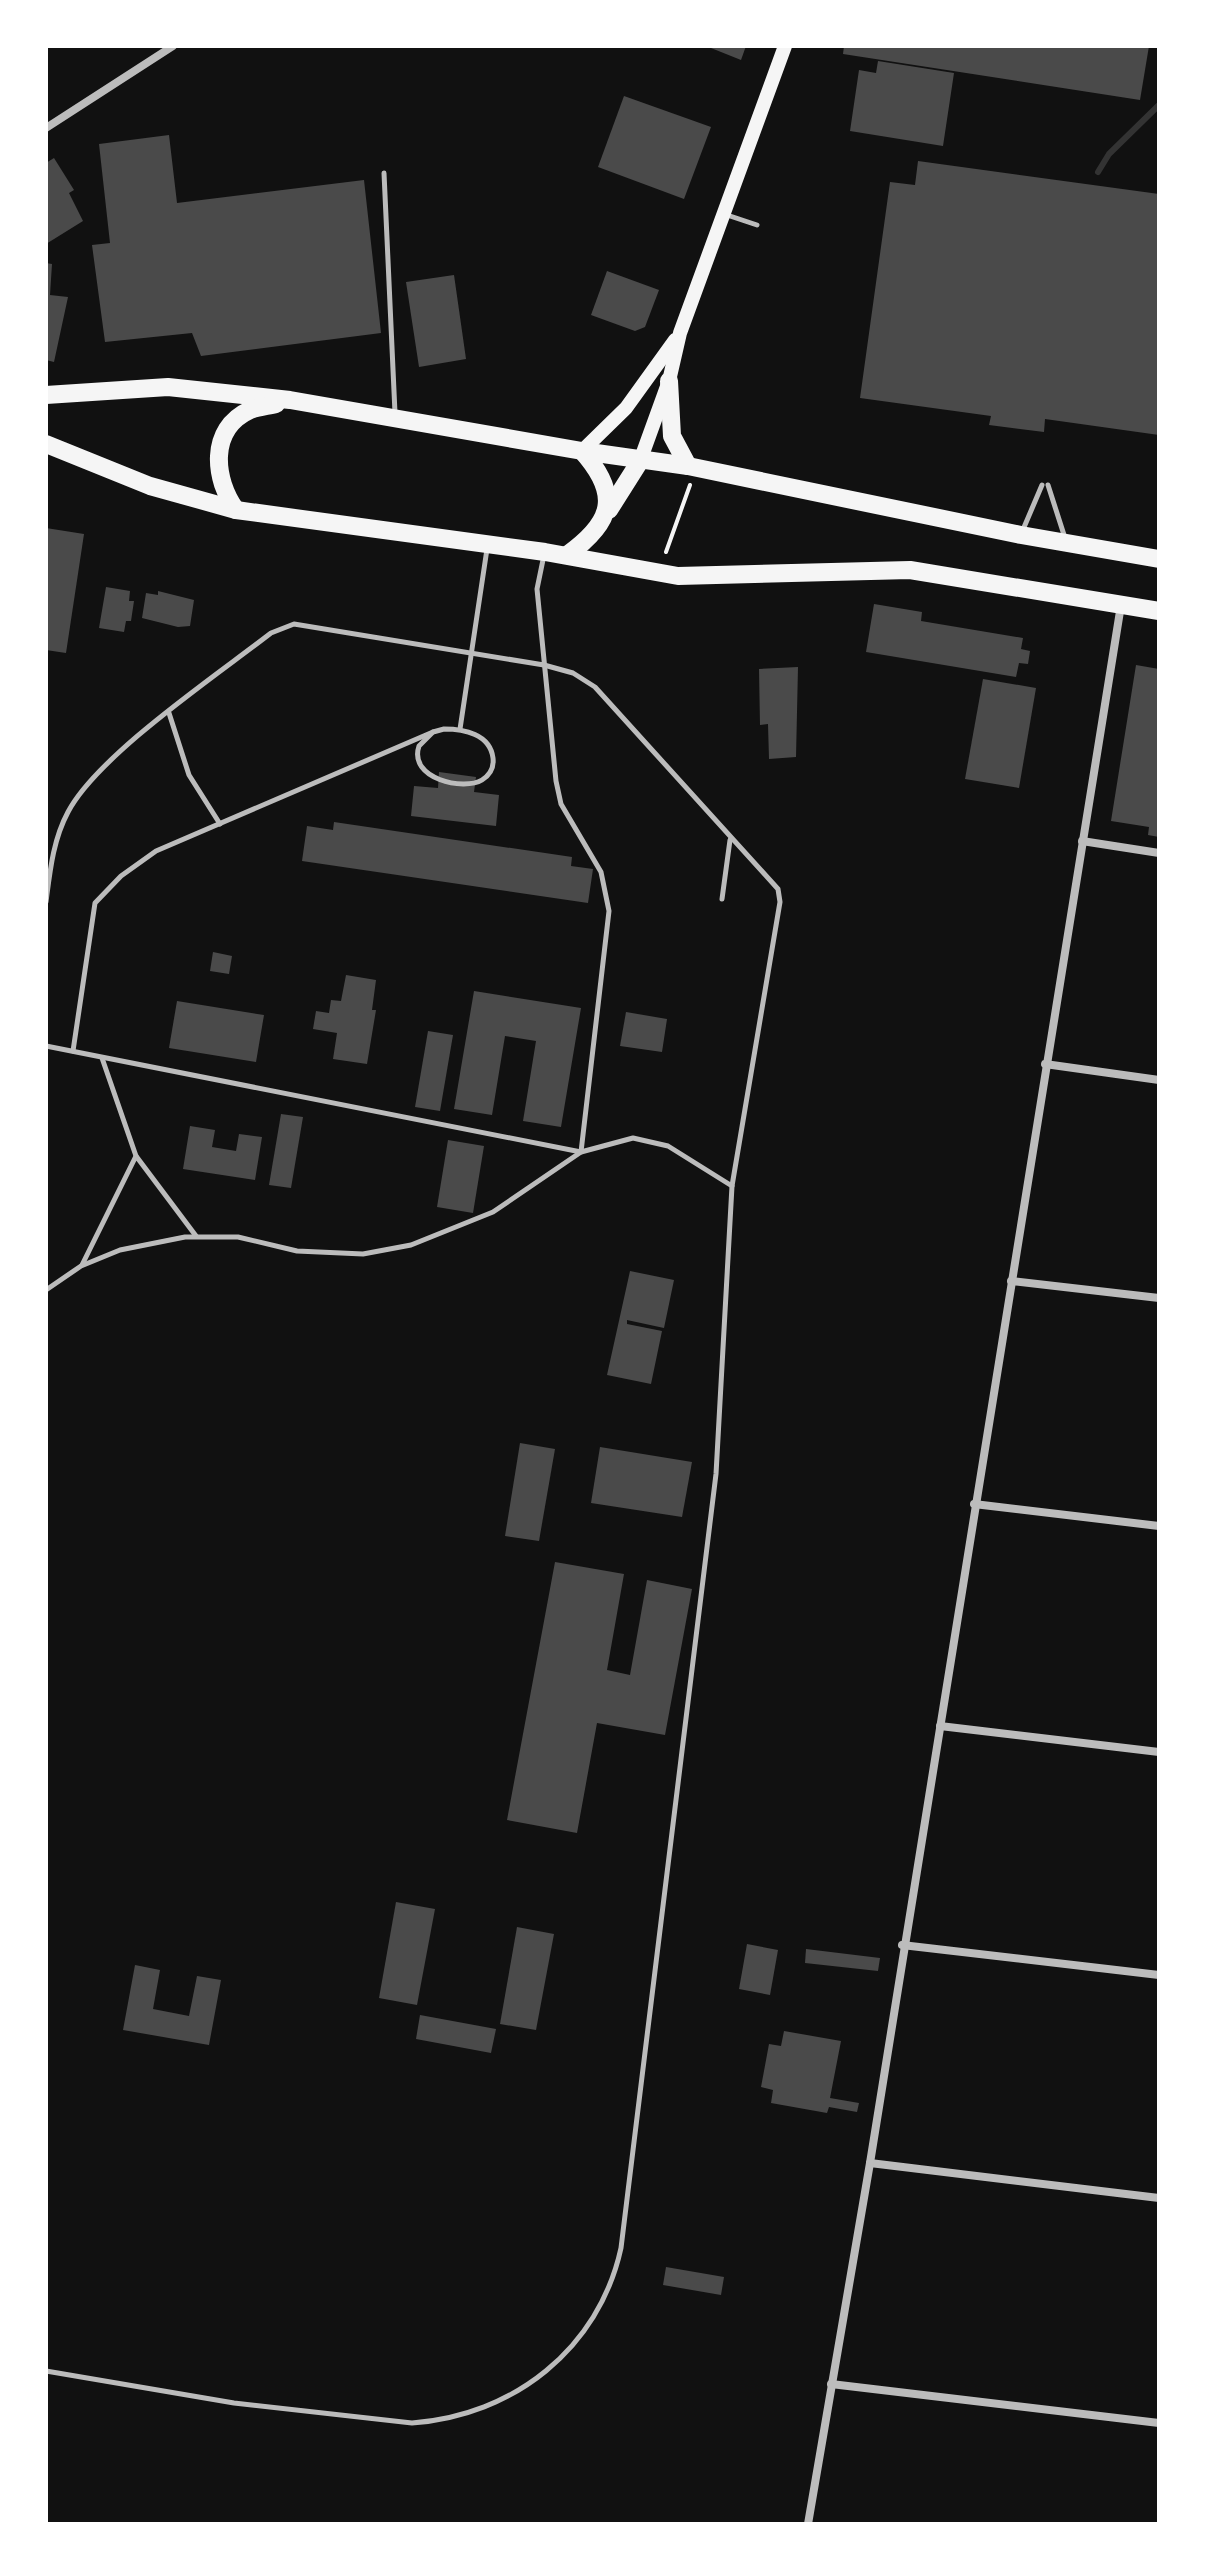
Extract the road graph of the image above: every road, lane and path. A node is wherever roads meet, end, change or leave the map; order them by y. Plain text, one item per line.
1 (173, 46) edge
2 (785, 46) edge
3 (46, 128) edge
4 (384, 173) dead end
5 (723, 214) junction
6 (757, 225) dead end
7 (680, 333) junction
8 (669, 381) junction
9 (46, 395) edge
10 (290, 400) junction
11 (395, 418) junction
12 (46, 444) edge
13 (582, 451) junction
14 (640, 461) junction
15 (690, 472) junction
16 (236, 510) junction
17 (605, 515) junction
18 (1021, 535) junction
19 (1066, 542) junction
20 (488, 544) junction
21 (545, 552) junction
22 (666, 552) dead end
23 (567, 555) junction
24 (1159, 559) edge
25 (1121, 604) junction
26 (1159, 611) edge
27 (470, 654) junction
28 (544, 665) junction
29 (169, 713) junction
30 (460, 729) junction
31 (433, 732) junction
32 (220, 824) junction
33 (730, 840) junction
34 (1082, 841) junction
35 (1159, 853) edge
36 (722, 899) dead end
37 (46, 902) edge
38 (46, 1046) edge
39 (73, 1051) junction
40 (101, 1057) junction
41 (1045, 1064) junction
42 (1159, 1080) edge
43 (581, 1152) junction
44 (136, 1156) junction
45 (732, 1186) junction
46 (197, 1237) junction
47 (81, 1266) junction
48 (1011, 1281) junction
49 (46, 1290) edge
50 (1159, 1298) edge
51 (974, 1504) junction
52 (1159, 1526) edge
53 (940, 1726) junction
54 (1159, 1752) edge
55 (902, 1945) junction
56 (1159, 1975) edge
57 (870, 2163) junction
58 (1159, 2198) edge
59 (46, 2371) edge
60 (831, 2384) junction
61 (1159, 2423) edge
62 (808, 2524) edge

1 - 3 street
2 - 5 main road
4 - 11 lane
5 - 6 lane
5 - 7 main road
7 - 8 main road
7 - 13 main road
8 - 14 main road
8 - 15 highway
9 - 10 highway
10 - 11 highway
10 - 16 highway
11 - 13 highway
12 - 16 highway
13 - 14 highway
13 - 17 highway
14 - 15 highway
14 - 17 highway
15 - 18 highway
15 - 22 path
16 - 20 highway
17 - 23 highway
18 - 19 highway
18 - 19 lane
19 - 24 highway
20 - 21 highway
20 - 27 lane
21 - 23 highway
21 - 28 lane
23 - 25 highway
25 - 26 highway
25 - 34 street
27 - 28 lane
27 - 29 lane
27 - 30 lane
28 - 33 lane
28 - 43 lane
29 - 32 lane
29 - 37 lane
30 - 31 lane
30 - 31 lane
31 - 32 lane
32 - 39 lane
33 - 36 lane
33 - 45 lane
34 - 35 street
34 - 41 street
38 - 39 lane
39 - 40 lane
40 - 43 lane
40 - 44 lane
41 - 42 street
41 - 48 street
43 - 45 lane
43 - 46 lane
44 - 46 lane
44 - 47 lane
45 - 59 lane
46 - 47 lane
47 - 49 lane
48 - 50 street
48 - 51 street
51 - 52 street
51 - 53 street
53 - 54 street
53 - 55 street
55 - 56 street
55 - 57 street
57 - 58 street
57 - 60 street
60 - 61 street
60 - 62 street

